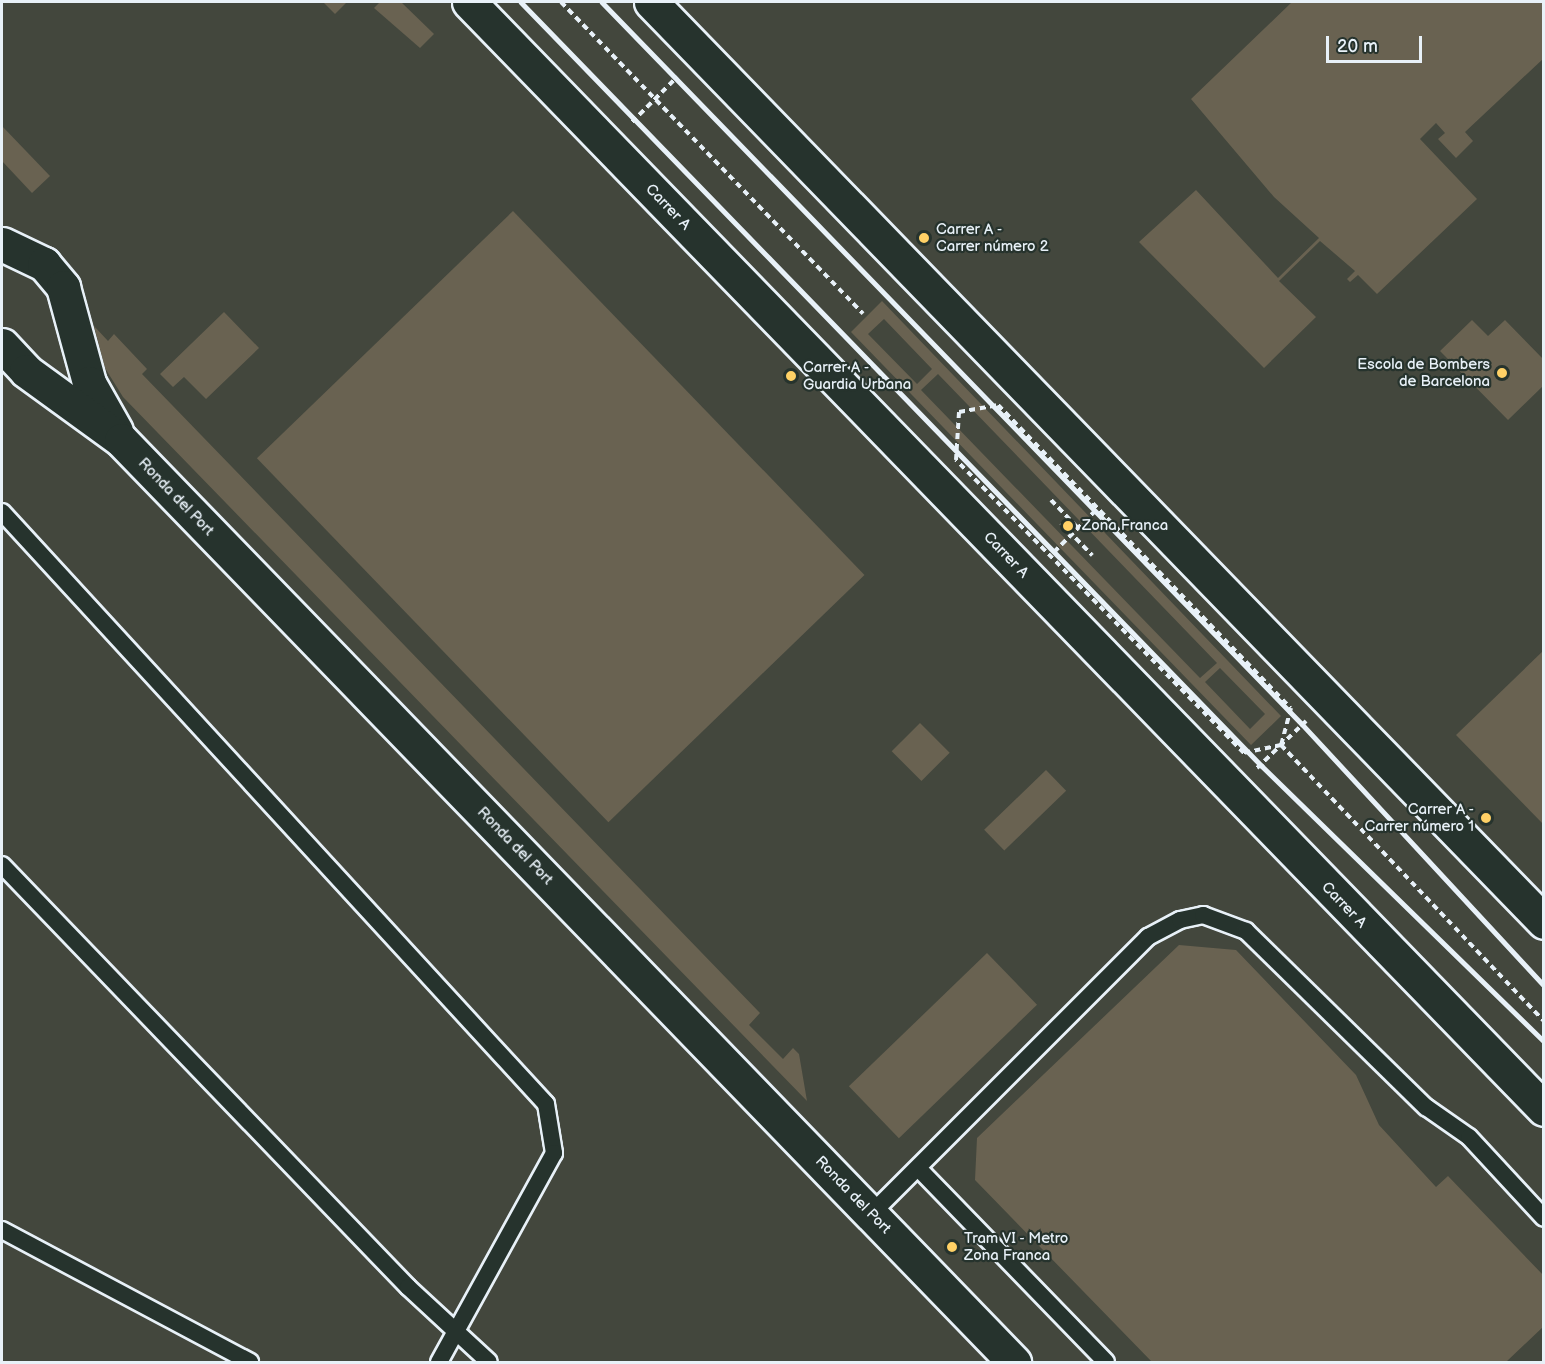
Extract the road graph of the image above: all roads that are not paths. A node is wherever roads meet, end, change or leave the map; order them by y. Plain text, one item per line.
1 (651, 2) edge
2 (674, 2) edge
3 (484, 7) edge
4 (688, 56) junction
5 (2, 244) edge
6 (2, 345) edge
7 (121, 440) junction
8 (2, 512) edge
9 (2, 865) edge
10 (2, 874) edge
11 (37, 901) junction
12 (1544, 922) edge
13 (1544, 1109) edge
14 (918, 1168) junction
15 (871, 1214) junction
16 (1544, 1218) edge
17 (2, 1230) edge
18 (457, 1332) junction
19 (250, 1362) edge
20 (439, 1362) edge
21 (489, 1362) edge
22 (1014, 1362) edge
23 (1106, 1362) edge

1 - 4 main road
2 - 4 main road
3 - 13 main road, Carrer A
4 - 12 main road
5 - 7 main road
6 - 7 main road, Ronda del Port
7 - 15 main road, Ronda del Port
8 - 18 lane
9 - 11 lane
10 - 11 lane
11 - 18 lane
14 - 15 lane
14 - 16 lane
14 - 23 lane
15 - 22 main road, Ronda del Port
17 - 19 lane
18 - 20 lane
18 - 21 lane

